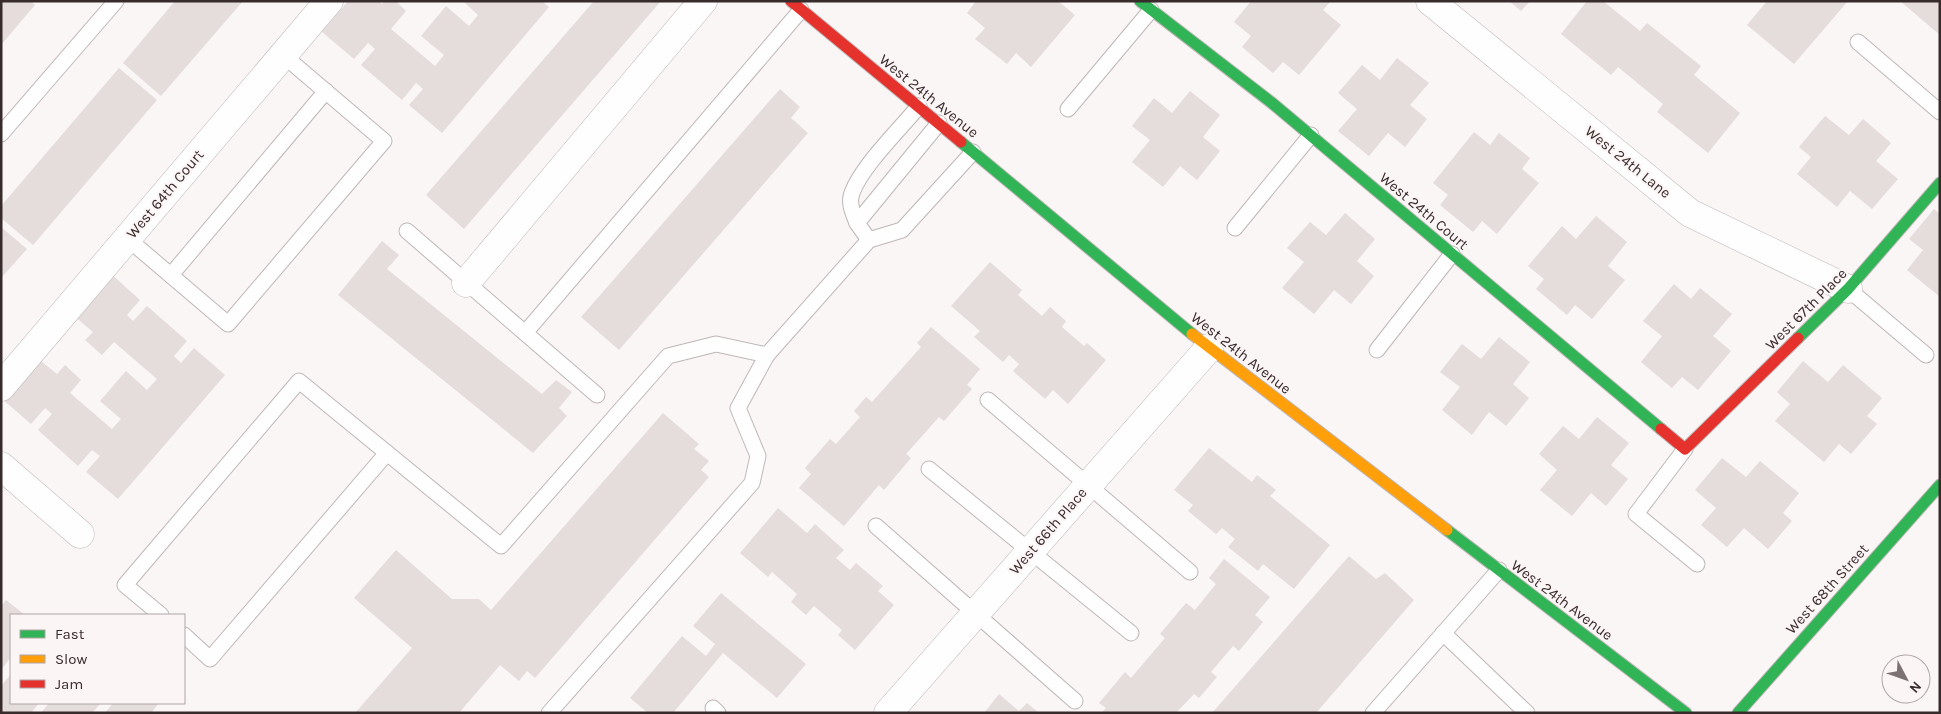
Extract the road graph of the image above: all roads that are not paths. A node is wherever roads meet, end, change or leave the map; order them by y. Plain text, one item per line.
1 (116, 1) edge
2 (329, 1) edge
3 (703, 1) edge
4 (1430, 1) edge
5 (1146, 5) edge
6 (796, 6) edge
7 (1858, 42) dead end
8 (283, 55) junction
9 (326, 91) junction
10 (918, 106) junction
11 (1068, 109) dead end
12 (1940, 112) edge
13 (939, 124) junction
14 (1, 134) edge
15 (1311, 135) junction
16 (973, 152) junction
17 (1940, 183) edge
18 (857, 222) junction
19 (1235, 228) dead end
20 (407, 231) dead end
21 (128, 239) junction
22 (869, 240) junction
23 (1452, 254) junction
24 (170, 275) junction
25 (466, 283) junction
26 (1848, 289) junction
27 (525, 333) junction
28 (1209, 348) junction
29 (1377, 350) dead end
30 (1926, 354) dead end
31 (766, 355) junction
32 (1, 387) edge
33 (597, 395) dead end
34 (988, 400) dead end
35 (1685, 449) junction
36 (387, 453) junction
37 (1, 466) edge
38 (929, 469) dead end
39 (1088, 485) junction
40 (1939, 485) edge
41 (876, 526) dead end
42 (80, 534) dead end
43 (1030, 552) junction
44 (1697, 564) dead end
45 (1499, 570) junction
46 (1190, 572) dead end
47 (160, 614) edge
48 (975, 614) junction
49 (1131, 633) dead end
50 (1443, 634) junction
51 (185, 636) edge
52 (1075, 701) dead end
53 (549, 713) edge
54 (888, 713) edge
55 (1373, 713) edge
56 (1527, 713) edge
57 (1686, 713) edge
58 (1738, 713) edge

1 - 14 lane
2 - 8 street, West 64th Court
3 - 25 street
4 - 26 street, West 24th Lane
5 - 11 lane
5 - 15 street, West 24th Court
6 - 10 street, West 24th Avenue
6 - 27 lane
7 - 12 lane
8 - 9 lane
8 - 21 street, West 64th Court
9 - 24 lane
9 - 24 lane
10 - 13 street, West 24th Avenue
10 - 18 lane
13 - 16 street, West 24th Avenue
13 - 18 lane
15 - 19 lane
15 - 23 street, West 24th Court
16 - 22 lane
16 - 28 street, West 24th Avenue
17 - 26 street, West 67th Place
18 - 22 lane
20 - 25 lane
21 - 24 lane
21 - 32 street, West 64th Court
22 - 31 lane
23 - 29 lane
23 - 35 street, West 24th Court
25 - 27 lane
26 - 30 lane
26 - 35 street, West 67th Place
27 - 33 lane
28 - 39 street, West 66th Place
28 - 45 street, West 24th Avenue
31 - 36 lane
31 - 53 lane
34 - 39 lane
35 - 44 lane
36 - 47 lane
36 - 51 lane
37 - 42 street
38 - 43 lane
39 - 43 street, West 66th Place
39 - 46 lane
40 - 58 street, West 68th Street
41 - 48 lane
43 - 48 street, West 66th Place
43 - 49 lane
45 - 50 lane
45 - 57 street, West 24th Avenue
48 - 52 lane
48 - 54 street, West 66th Place
50 - 55 lane
50 - 56 lane

